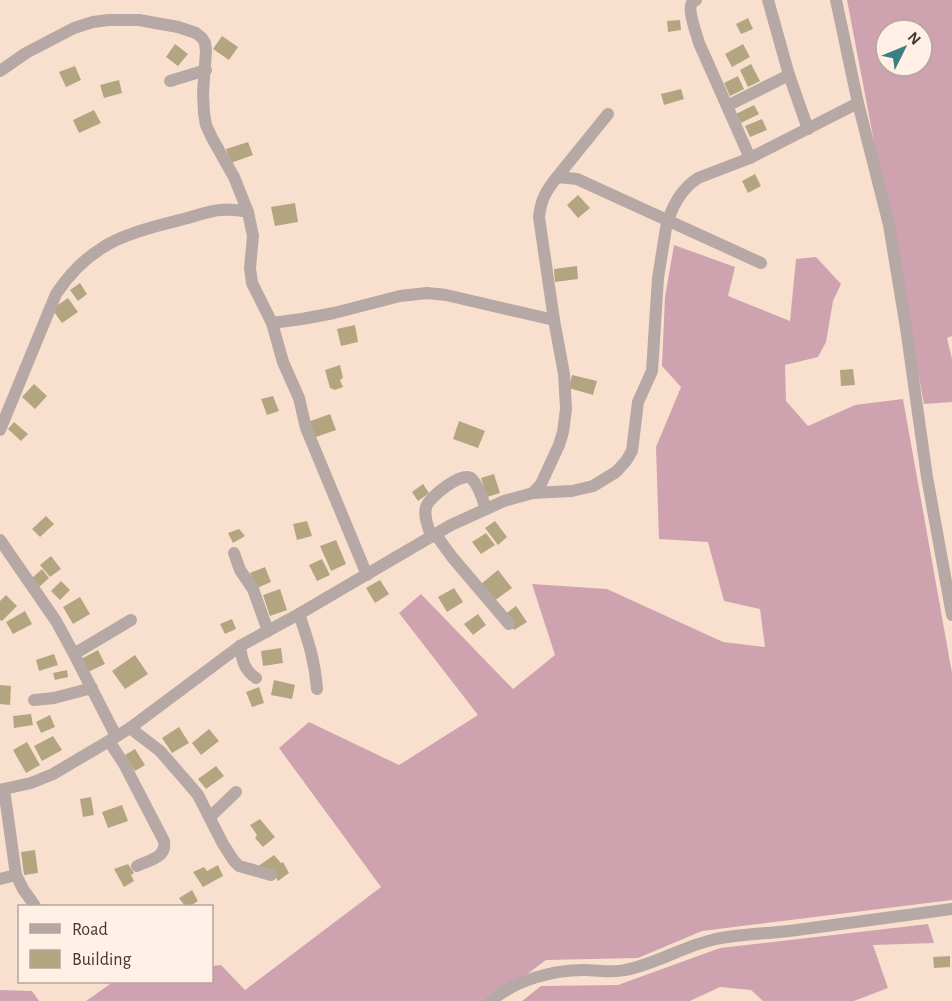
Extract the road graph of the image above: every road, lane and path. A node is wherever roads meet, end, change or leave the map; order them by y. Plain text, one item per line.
1 (696, 0) edge
2 (768, 0) edge
3 (836, 0) edge
4 (206, 70) junction
5 (0, 71) edge
6 (789, 75) junction
7 (170, 81) dead end
8 (858, 103) junction
9 (727, 106) junction
10 (609, 114) dead end
11 (808, 129) junction
12 (750, 158) junction
13 (556, 177) junction
14 (248, 212) junction
15 (668, 220) junction
16 (761, 263) dead end
17 (554, 320) junction
18 (272, 323) junction
19 (0, 430) edge
20 (533, 493) junction
21 (486, 509) junction
22 (434, 536) junction
23 (0, 540) edge
24 (234, 554) dead end
25 (367, 575) junction
26 (299, 614) junction
27 (952, 615) edge
28 (131, 620) dead end
29 (509, 624) dead end
30 (268, 631) junction
31 (240, 646) junction
32 (74, 654) junction
33 (256, 678) dead end
34 (92, 688) junction
35 (317, 689) dead end
36 (34, 700) dead end
37 (130, 728) junction
38 (112, 739) junction
39 (2, 790) edge
40 (236, 792) dead end
41 (210, 817) junction
42 (137, 866) dead end
43 (16, 875) junction
44 (271, 875) dead end
45 (0, 879) edge
46 (34, 905) edge
47 (952, 909) edge
48 (491, 1001) edge

1 - 9 street
2 - 6 street
3 - 8 street
4 - 5 street
4 - 7 street
4 - 14 street
6 - 9 street
6 - 11 street
8 - 11 street
8 - 27 street
9 - 12 street
10 - 13 street
11 - 12 street
12 - 15 street
13 - 15 street
13 - 17 street
14 - 18 street
14 - 19 street
15 - 16 street
15 - 20 street
17 - 18 street
17 - 20 street
18 - 25 street
20 - 21 street
21 - 22 street
21 - 22 street
22 - 25 street
22 - 29 street
23 - 32 street
24 - 30 street
25 - 26 street
26 - 30 street
26 - 35 street
28 - 32 street
30 - 31 street
31 - 33 street
31 - 37 street
32 - 34 street
34 - 36 street
34 - 38 street
37 - 38 street
37 - 41 street
38 - 39 street
38 - 42 street
39 - 43 street
40 - 41 street
41 - 44 street
43 - 45 street
43 - 46 street
47 - 48 street

